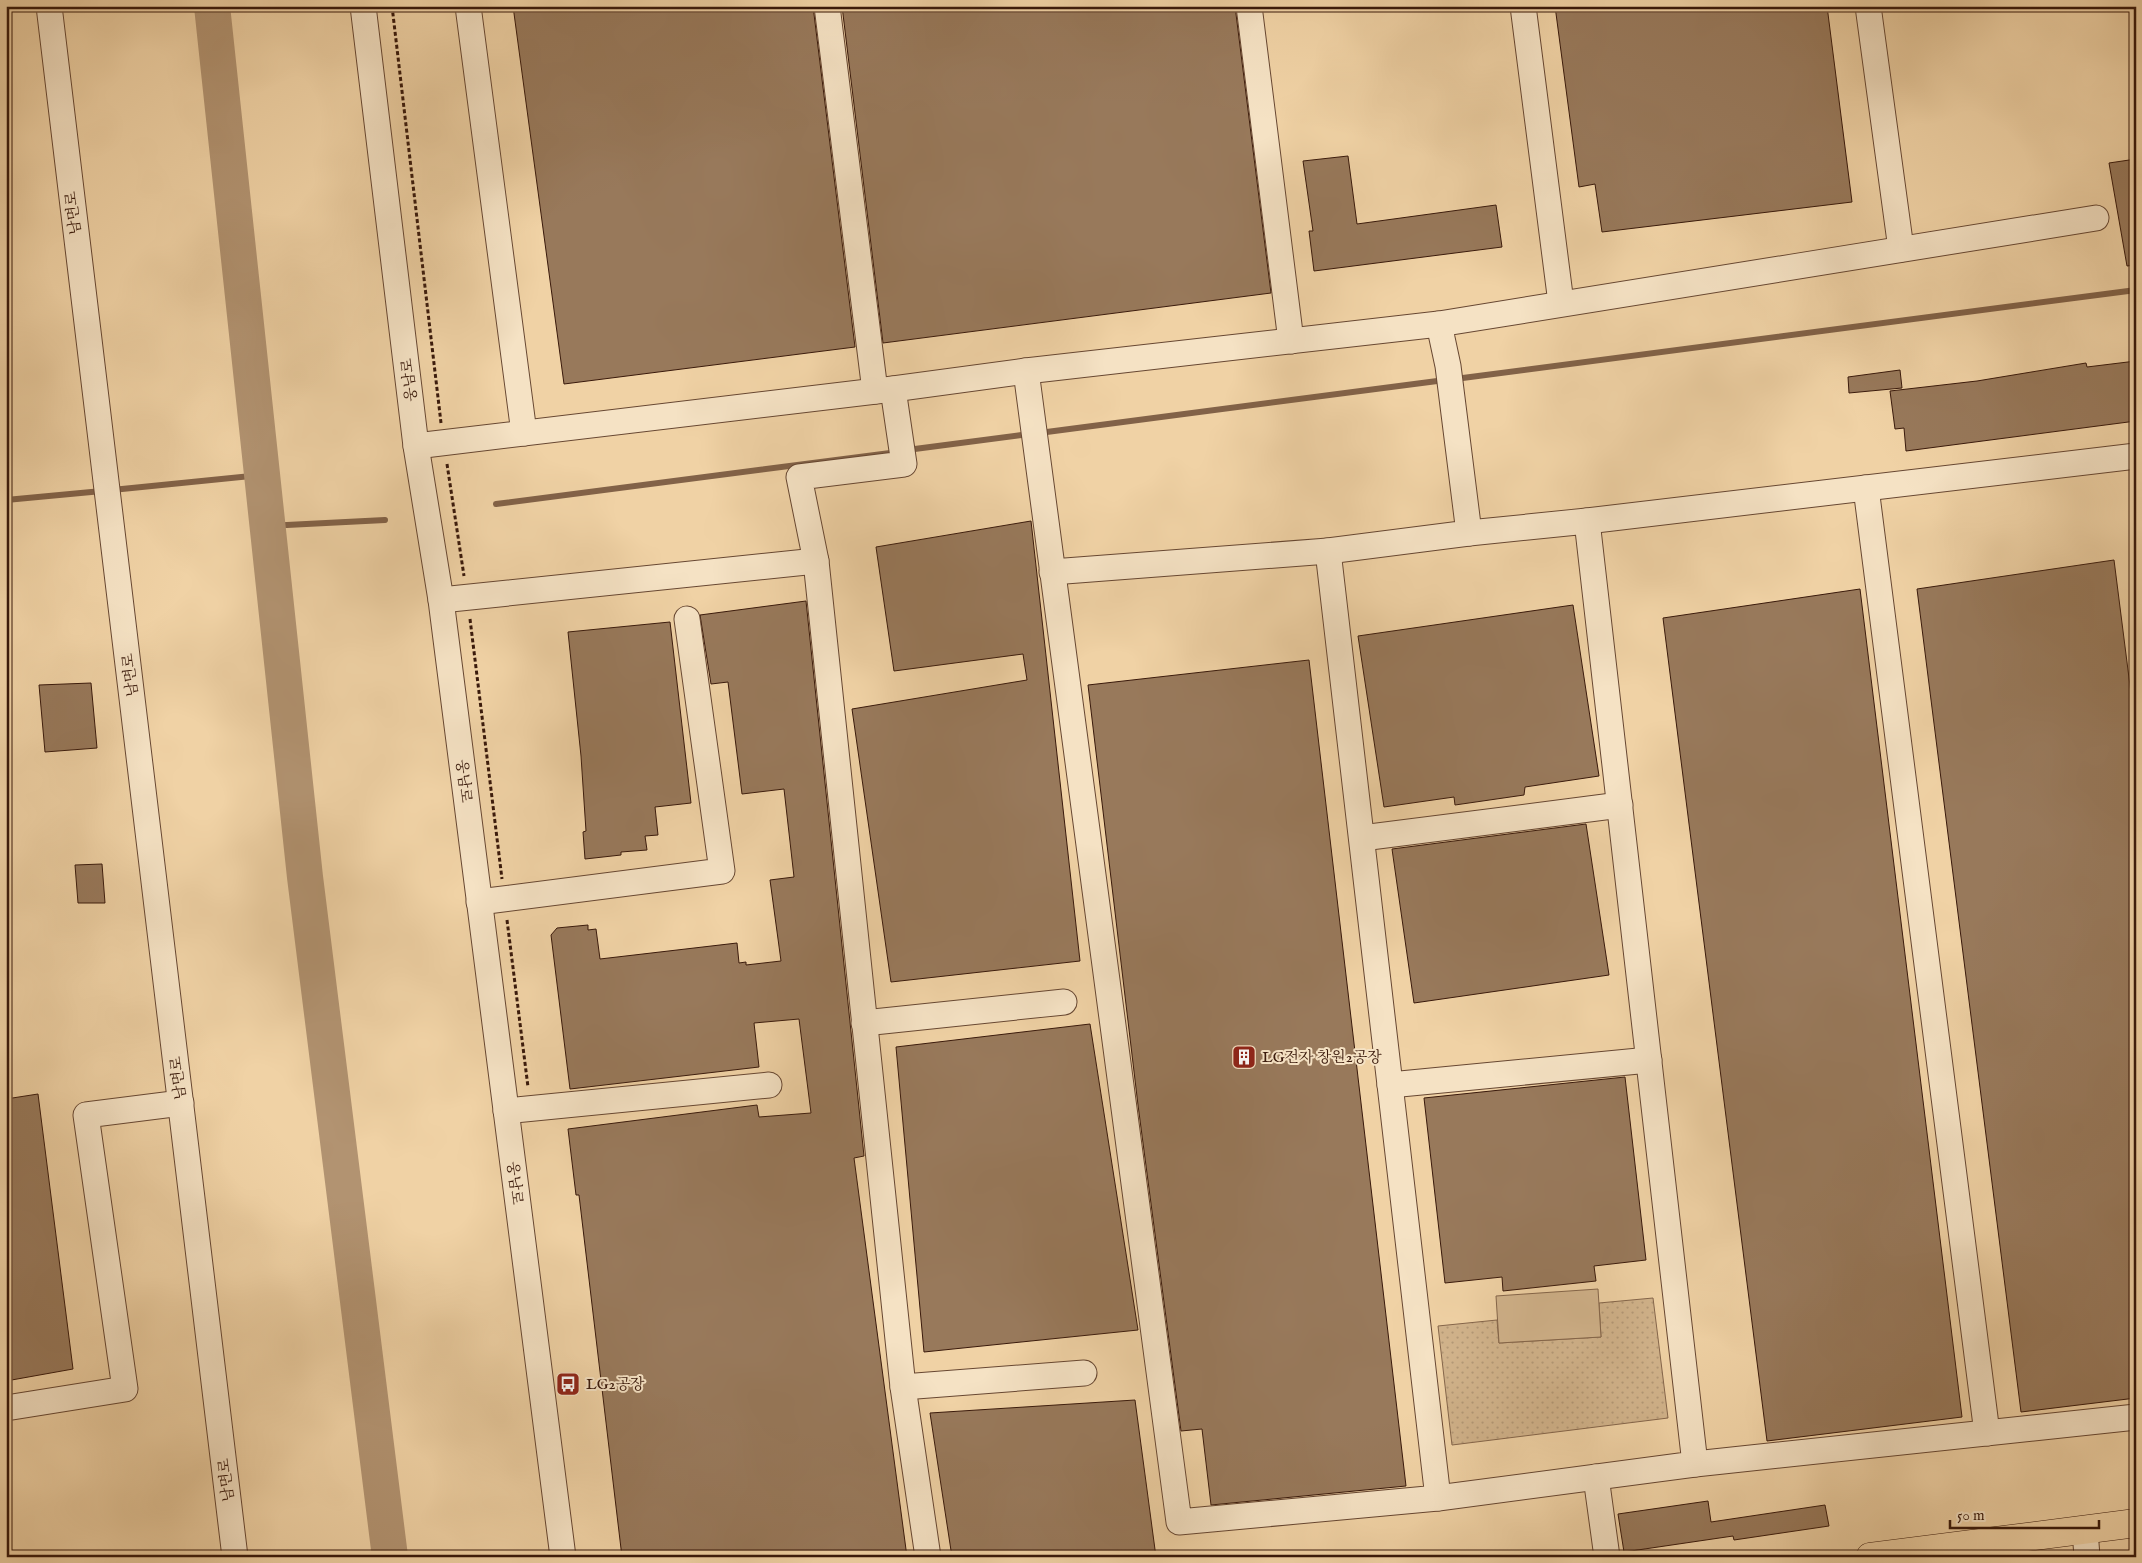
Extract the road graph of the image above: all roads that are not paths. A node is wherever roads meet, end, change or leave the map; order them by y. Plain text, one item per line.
1 (49, 6) edge
2 (363, 6) edge
3 (468, 6) edge
4 (827, 6) edge
5 (1249, 6) edge
6 (1523, 6) edge
7 (1868, 6) edge
8 (2096, 218) dead end
9 (1901, 249) junction
10 (1561, 303) junction
11 (1439, 324) junction
12 (1291, 342) junction
13 (1026, 371) junction
14 (884, 390) junction
15 (524, 433) junction
16 (416, 446) junction
17 (2136, 456) edge
18 (1866, 488) junction
19 (1587, 521) junction
20 (1469, 533) junction
21 (1328, 551) junction
22 (816, 561) junction
23 (1052, 572) junction
24 (440, 600) junction
25 (687, 618) dead end
26 (1620, 805) junction
27 (1362, 838) junction
28 (479, 902) junction
29 (1064, 1002) dead end
30 (864, 1023) junction
31 (1649, 1060) junction
32 (769, 1085) dead end
33 (1390, 1085) junction
34 (181, 1103) junction
35 (506, 1111) junction
36 (1084, 1373) dead end
37 (902, 1387) junction
38 (6, 1408) edge
39 (2136, 1417) edge
40 (1987, 1433) junction
41 (1695, 1464) junction
42 (1596, 1477) junction
43 (1438, 1498) junction
44 (2136, 1523) edge
45 (2085, 1530) junction
46 (235, 1557) edge
47 (564, 1557) edge
48 (928, 1557) edge
49 (1608, 1557) edge
50 (1870, 1557) edge
51 (2087, 1557) edge

1 - 34 street, 남면로
2 - 16 street, 웅남로
3 - 15 street
4 - 14 street
5 - 12 street
6 - 10 street
7 - 9 street
8 - 9 street
9 - 10 street
10 - 11 street
11 - 12 street
11 - 20 street
12 - 13 street
13 - 14 street
13 - 23 street
14 - 15 street
14 - 22 street
15 - 16 street
16 - 24 street, 웅남로
17 - 18 street
18 - 19 street
18 - 40 street
19 - 20 street
19 - 26 street
20 - 21 street
21 - 23 street
21 - 27 street
22 - 24 street
22 - 30 street
23 - 43 street
24 - 28 street, 웅남로
25 - 28 street
26 - 27 street
26 - 31 street
27 - 33 street
28 - 35 street, 웅남로
29 - 30 street
30 - 37 street
31 - 33 street
31 - 41 street
32 - 35 street
33 - 43 street
34 - 38 street
34 - 46 street, 남면로
35 - 47 street, 웅남로
36 - 37 street
37 - 48 street
39 - 40 street
40 - 41 street
41 - 42 street
42 - 43 street
42 - 49 street
44 - 45 main road
45 - 50 main road
45 - 51 street

